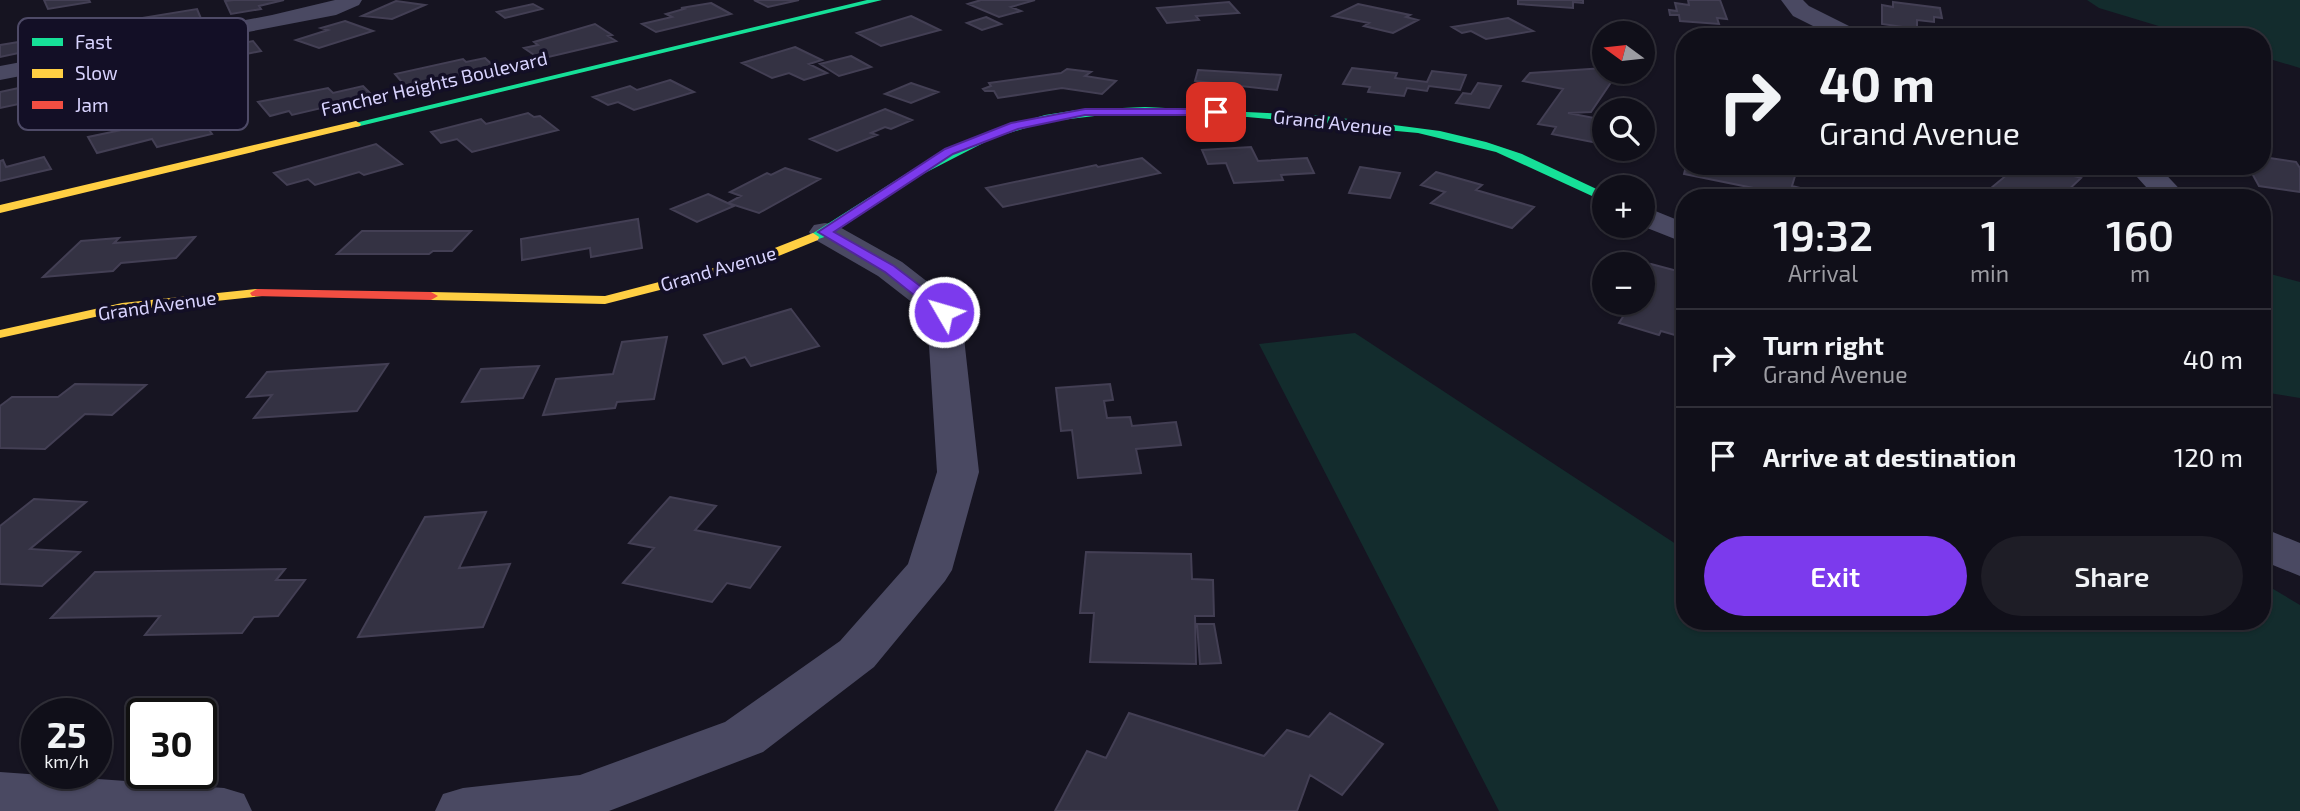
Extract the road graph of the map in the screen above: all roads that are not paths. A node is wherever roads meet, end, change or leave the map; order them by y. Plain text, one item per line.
1 (351, 0) edge
2 (878, 0) edge
3 (1792, 0) edge
4 (248, 27) edge
5 (1835, 28) edge
6 (18, 71) edge
7 (0, 74) edge
8 (2150, 175) edge
9 (2164, 189) edge
10 (1592, 191) edge
11 (0, 209) edge
12 (1655, 220) edge
13 (1676, 230) edge
14 (825, 232) junction
15 (0, 334) edge
16 (2271, 547) edge
17 (2300, 561) edge
18 (0, 795) edge
19 (224, 811) edge
20 (463, 811) edge

1 - 4 street
2 - 11 street, Fancher Heights Boulevard
3 - 5 street
6 - 7 street
8 - 9 street
10 - 14 street, Grand Avenue
12 - 13 street
14 - 15 street, Grand Avenue
14 - 20 street
16 - 17 street
18 - 19 street

